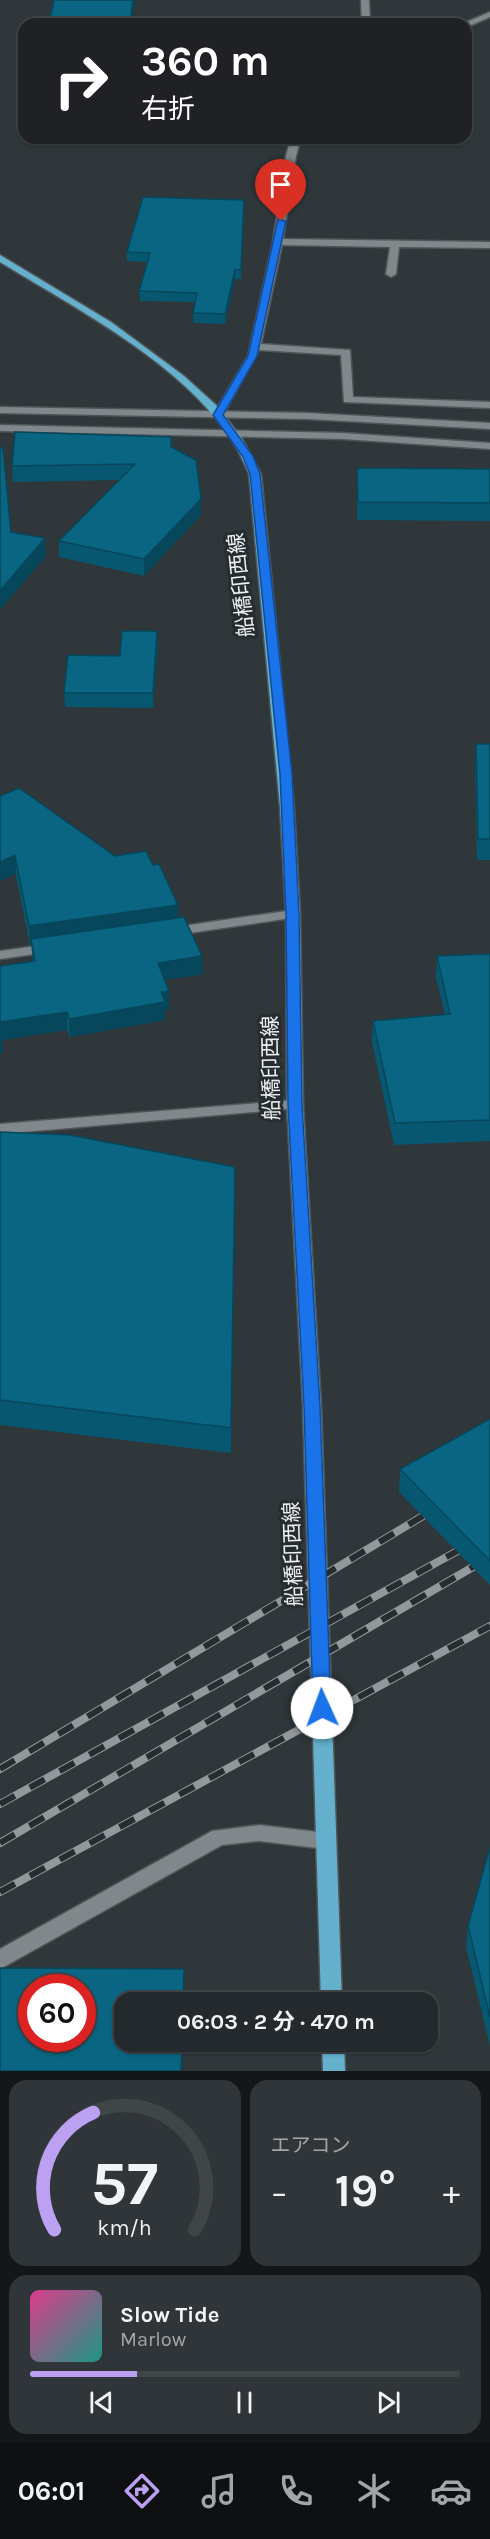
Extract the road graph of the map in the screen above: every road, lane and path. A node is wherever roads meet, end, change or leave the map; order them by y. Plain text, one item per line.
1 (365, 0) edge
2 (490, 14) edge
3 (366, 18) edge
4 (472, 22) edge
5 (294, 144) edge
6 (278, 242) junction
7 (395, 243) junction
8 (490, 244) edge
9 (0, 258) edge
10 (391, 274) dead end
11 (255, 347) junction
12 (490, 405) edge
13 (0, 410) edge
14 (218, 415) junction
15 (490, 426) edge
16 (0, 428) edge
17 (233, 434) junction
18 (490, 446) edge
19 (292, 914) junction
20 (152, 934) edge
21 (70, 946) edge
22 (0, 955) edge
23 (295, 1105) junction
24 (0, 1129) edge
25 (326, 1841) junction
26 (0, 1960) edge
27 (332, 1992) edge
28 (333, 2052) edge
29 (334, 2071) edge

1 - 3 street
2 - 4 street
5 - 6 street
6 - 7 street
6 - 11 street
7 - 8 street
7 - 10 street
9 - 14 main road, 船橋印西線
11 - 12 street
11 - 14 street
13 - 14 street
14 - 15 street
14 - 17 main road, 船橋印西線
16 - 17 street
17 - 18 street
17 - 19 main road, 船橋印西線
19 - 20 street
19 - 23 main road, 船橋印西線
21 - 22 street
23 - 24 street
23 - 25 main road, 船橋印西線
25 - 26 street
25 - 27 main road, 船橋印西線
28 - 29 main road

